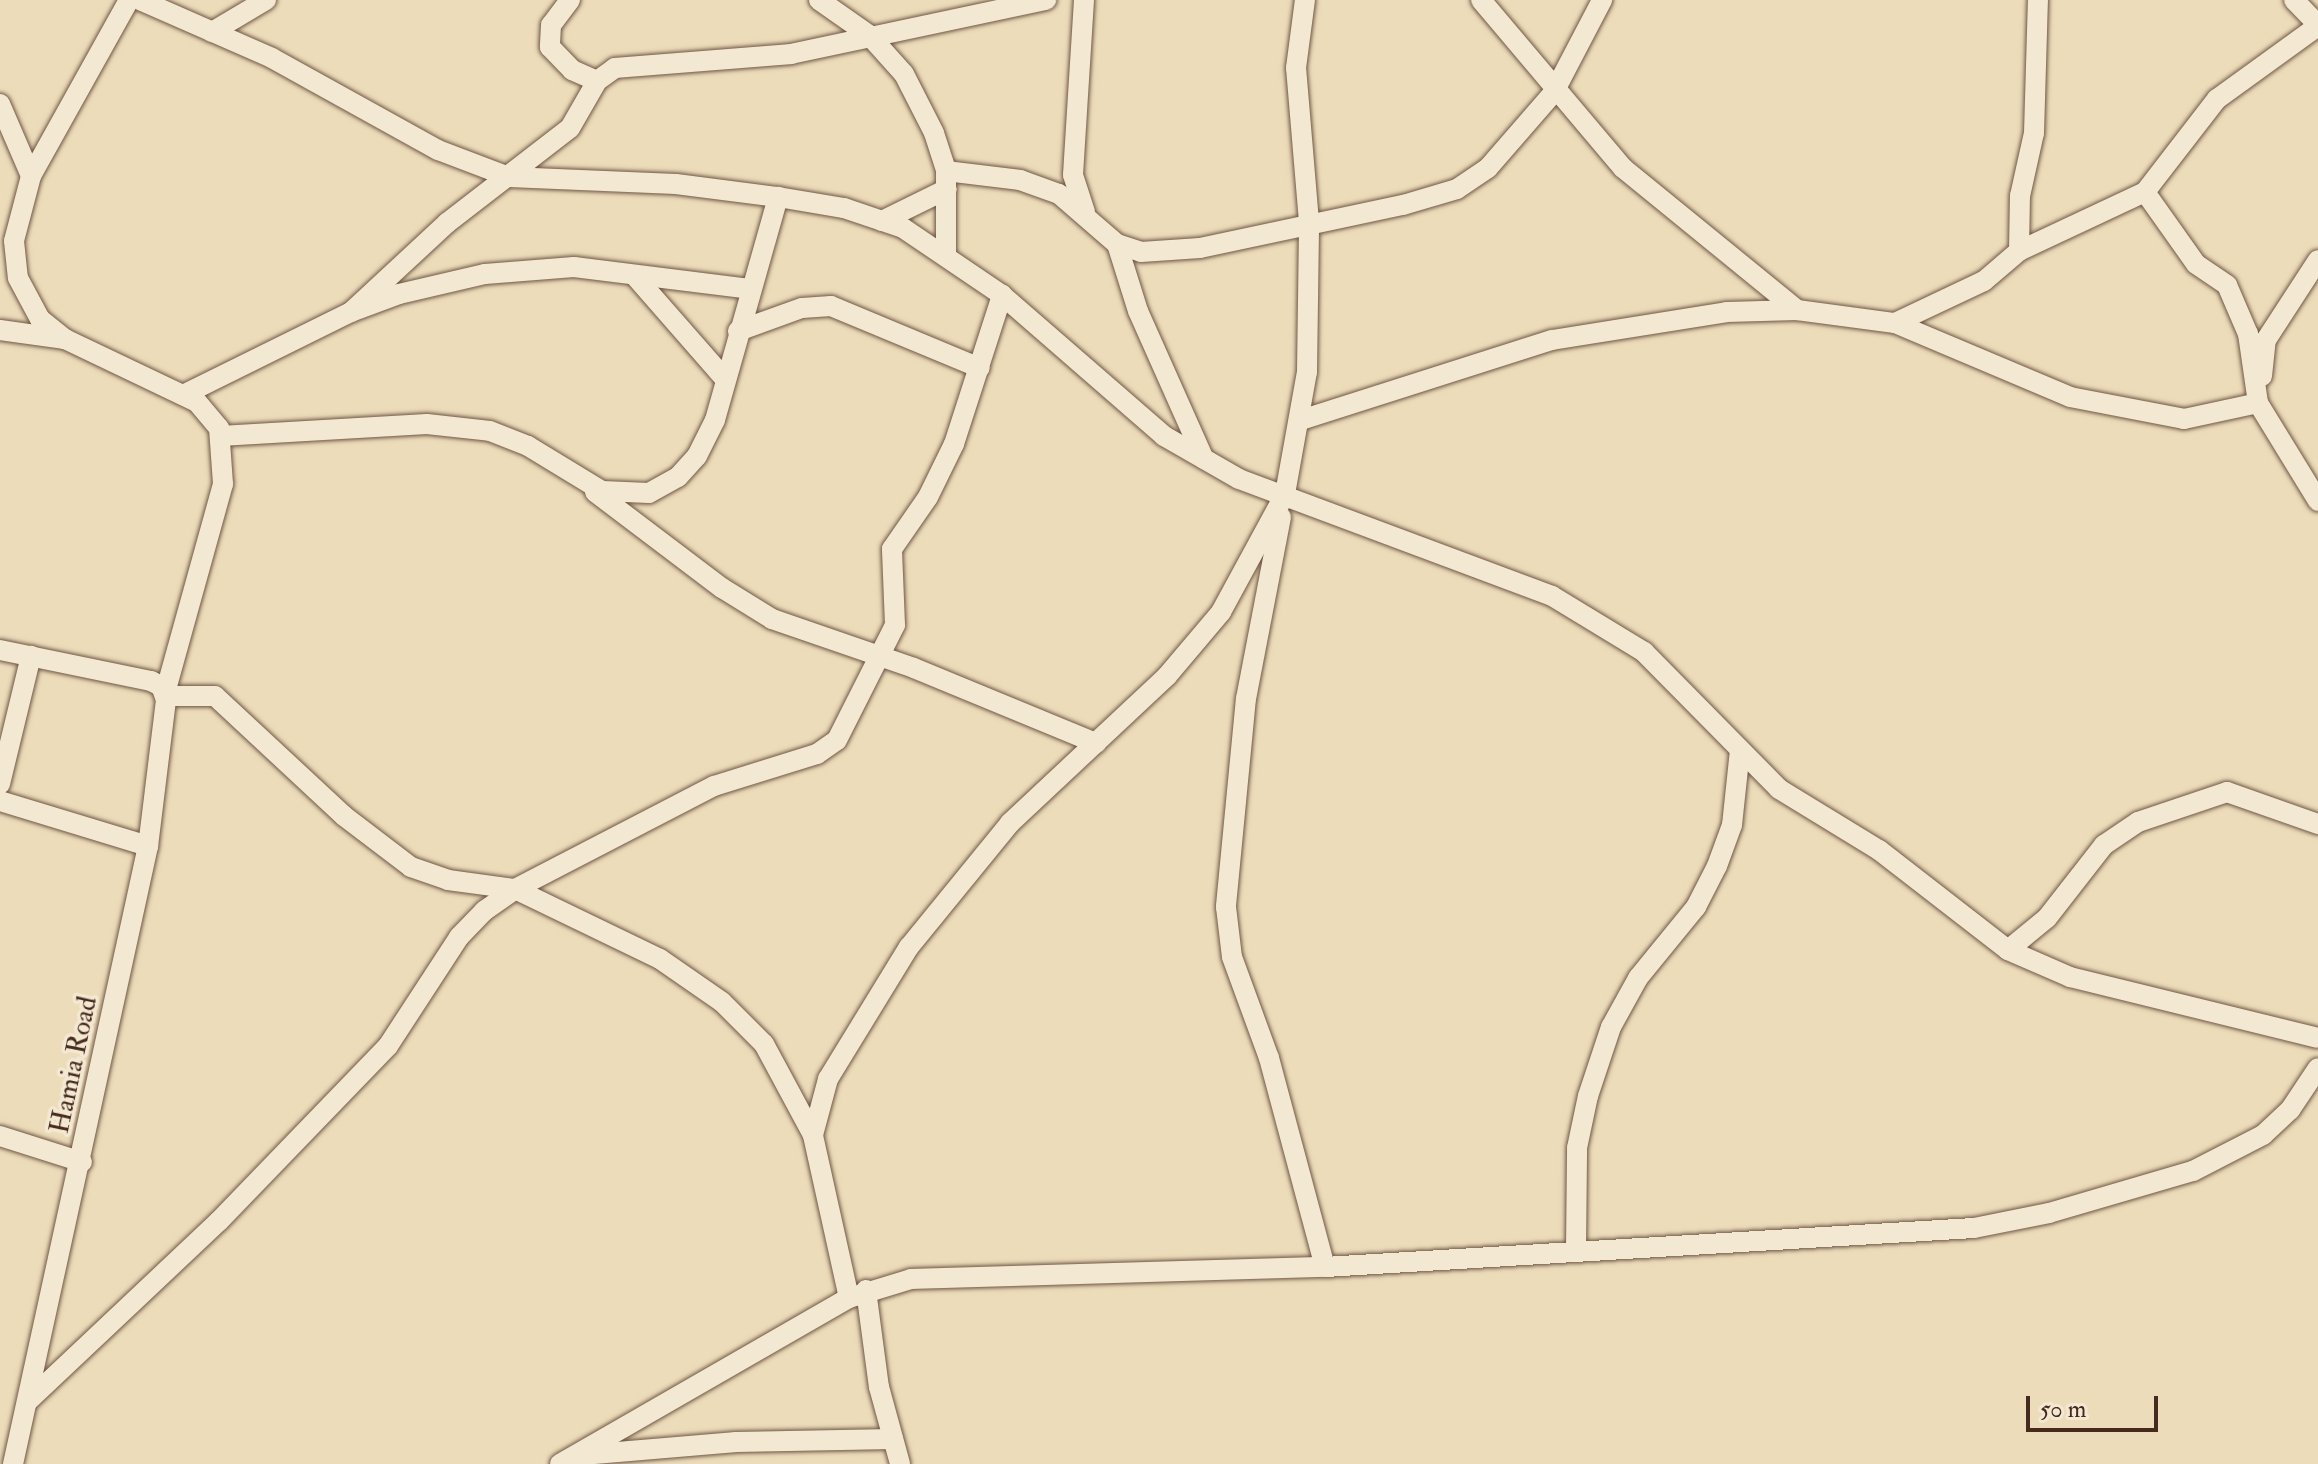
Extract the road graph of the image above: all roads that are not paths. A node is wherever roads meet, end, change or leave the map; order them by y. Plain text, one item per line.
1 (129, 0) edge
2 (140, 0) edge
3 (266, 0) edge
4 (1046, 0) edge
5 (1084, 0) edge
6 (1305, 0) edge
7 (1481, 0) edge
8 (1602, 0) edge
9 (2038, 0) edge
10 (2294, 0) edge
11 (560, 3) edge
12 (829, 3) edge
13 (2318, 26) edge
14 (212, 32) junction
15 (869, 35) junction
16 (597, 81) junction
17 (1554, 92) junction
18 (0, 104) edge
19 (31, 176) junction
20 (509, 177) junction
21 (946, 180) junction
22 (2145, 192) junction
23 (778, 197) junction
24 (1085, 212) junction
25 (882, 221) junction
26 (1309, 222) junction
27 (1117, 244) junction
28 (2019, 251) junction
29 (946, 256) junction
30 (2318, 260) edge
31 (634, 275) junction
32 (750, 289) junction
33 (1002, 295) junction
34 (1797, 310) junction
35 (351, 312) junction
36 (1895, 323) junction
37 (0, 330) edge
38 (738, 331) junction
39 (65, 339) junction
40 (980, 368) junction
41 (725, 379) junction
42 (183, 395) junction
43 (2258, 403) junction
44 (1301, 420) junction
45 (220, 436) junction
46 (1204, 459) junction
47 (582, 483) junction
48 (1285, 494) junction
49 (2318, 501) edge
50 (0, 650) edge
51 (31, 656) junction
52 (878, 658) junction
53 (160, 690) junction
54 (7, 736) edge
55 (1096, 743) junction
56 (1740, 750) junction
57 (0, 784) edge
58 (0, 801) edge
59 (2318, 824) edge
60 (148, 846) junction
61 (515, 889) junction
62 (2008, 950) junction
63 (2318, 1038) edge
64 (2318, 1068) edge
65 (813, 1135) junction
66 (0, 1136) edge
67 (82, 1162) junction
68 (1576, 1250) junction
69 (1325, 1267) junction
70 (857, 1294) junction
71 (28, 1401) junction
72 (893, 1439) junction
73 (9, 1457) edge
74 (567, 1460) edge
75 (900, 1464) edge

1 - 19 street
2 - 14 street
3 - 14 street
4 - 15 street
5 - 24 street
6 - 26 street
7 - 17 street
8 - 17 street
9 - 28 street
10 - 13 street
11 - 16 street
12 - 15 street
13 - 22 street
14 - 20 street
15 - 16 street
15 - 21 street
16 - 20 street
17 - 26 street
17 - 34 street
18 - 19 street
19 - 39 street
20 - 23 street
20 - 35 street
21 - 24 street
21 - 25 street
21 - 29 street
22 - 28 street
22 - 43 street
23 - 25 street
23 - 32 street
24 - 27 street
25 - 29 street
26 - 27 street
26 - 44 street
27 - 46 street
28 - 36 street
29 - 33 street
30 - 43 street
31 - 32 street
31 - 35 street
31 - 41 street
32 - 38 street
33 - 40 street
33 - 46 street
34 - 36 street
34 - 44 street
35 - 42 street
36 - 43 street
37 - 39 street
38 - 40 street
38 - 41 street
39 - 42 street
40 - 52 street
41 - 47 street
42 - 45 street
43 - 49 street
44 - 48 street
45 - 47 street
45 - 53 street, Hamia Road
46 - 48 street
47 - 52 street
48 - 55 street
48 - 56 street
48 - 69 street
50 - 51 street
51 - 53 street
51 - 54 street
52 - 55 street
52 - 61 street
53 - 60 street, Hamia Road
53 - 61 street
54 - 57 street
55 - 65 street
56 - 62 street
56 - 68 street
58 - 60 street
59 - 62 street
60 - 67 street, Hamia Road
61 - 65 street
61 - 71 street
62 - 63 street
64 - 68 street
65 - 70 street
66 - 67 street
67 - 71 street, Hamia Road
68 - 69 street
69 - 70 street
70 - 72 street
70 - 74 street
71 - 73 street, Hamia Road
72 - 74 street
72 - 75 street

